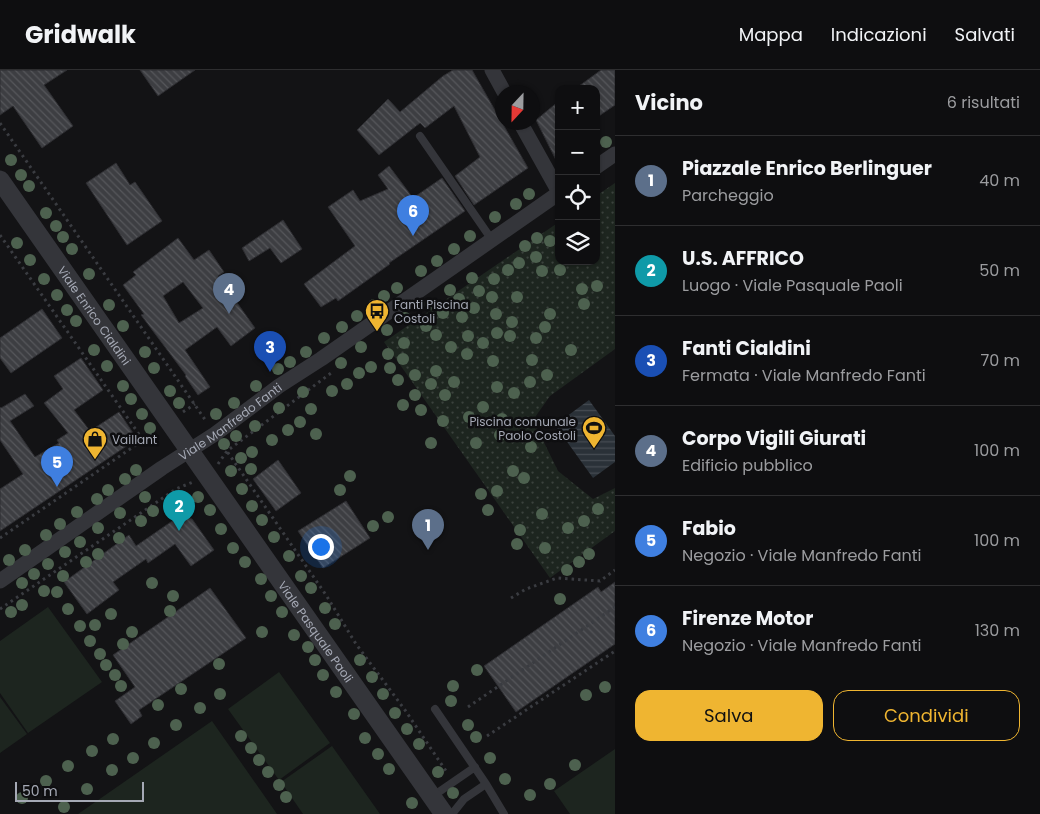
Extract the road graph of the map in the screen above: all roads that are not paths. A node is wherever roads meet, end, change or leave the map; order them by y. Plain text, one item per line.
1 (492, 70) edge
2 (500, 85) edge
3 (524, 130) edge
4 (420, 136) dead end
5 (615, 154) edge
6 (600, 164) edge
7 (0, 180) edge
8 (555, 186) edge
9 (555, 196) edge
10 (492, 240) junction
11 (189, 450) junction
12 (0, 581) edge
13 (435, 709) dead end
14 (475, 768) junction
15 (486, 784) junction
16 (432, 796) junction
17 (444, 814) edge
18 (452, 814) edge
19 (504, 814) edge

1 - 2 street
3 - 8 street
4 - 10 lane
5 - 6 street
7 - 11 street, Viale Enrico Cialdini
9 - 10 street, Viale Manfredo Fanti
10 - 11 street, Viale Manfredo Fanti
11 - 12 street, Viale Manfredo Fanti
11 - 16 street, Viale Pasquale Paoli
13 - 14 lane
14 - 15 lane
14 - 16 lane
15 - 18 lane
15 - 19 lane
16 - 17 street, Viale Pasquale Paoli

